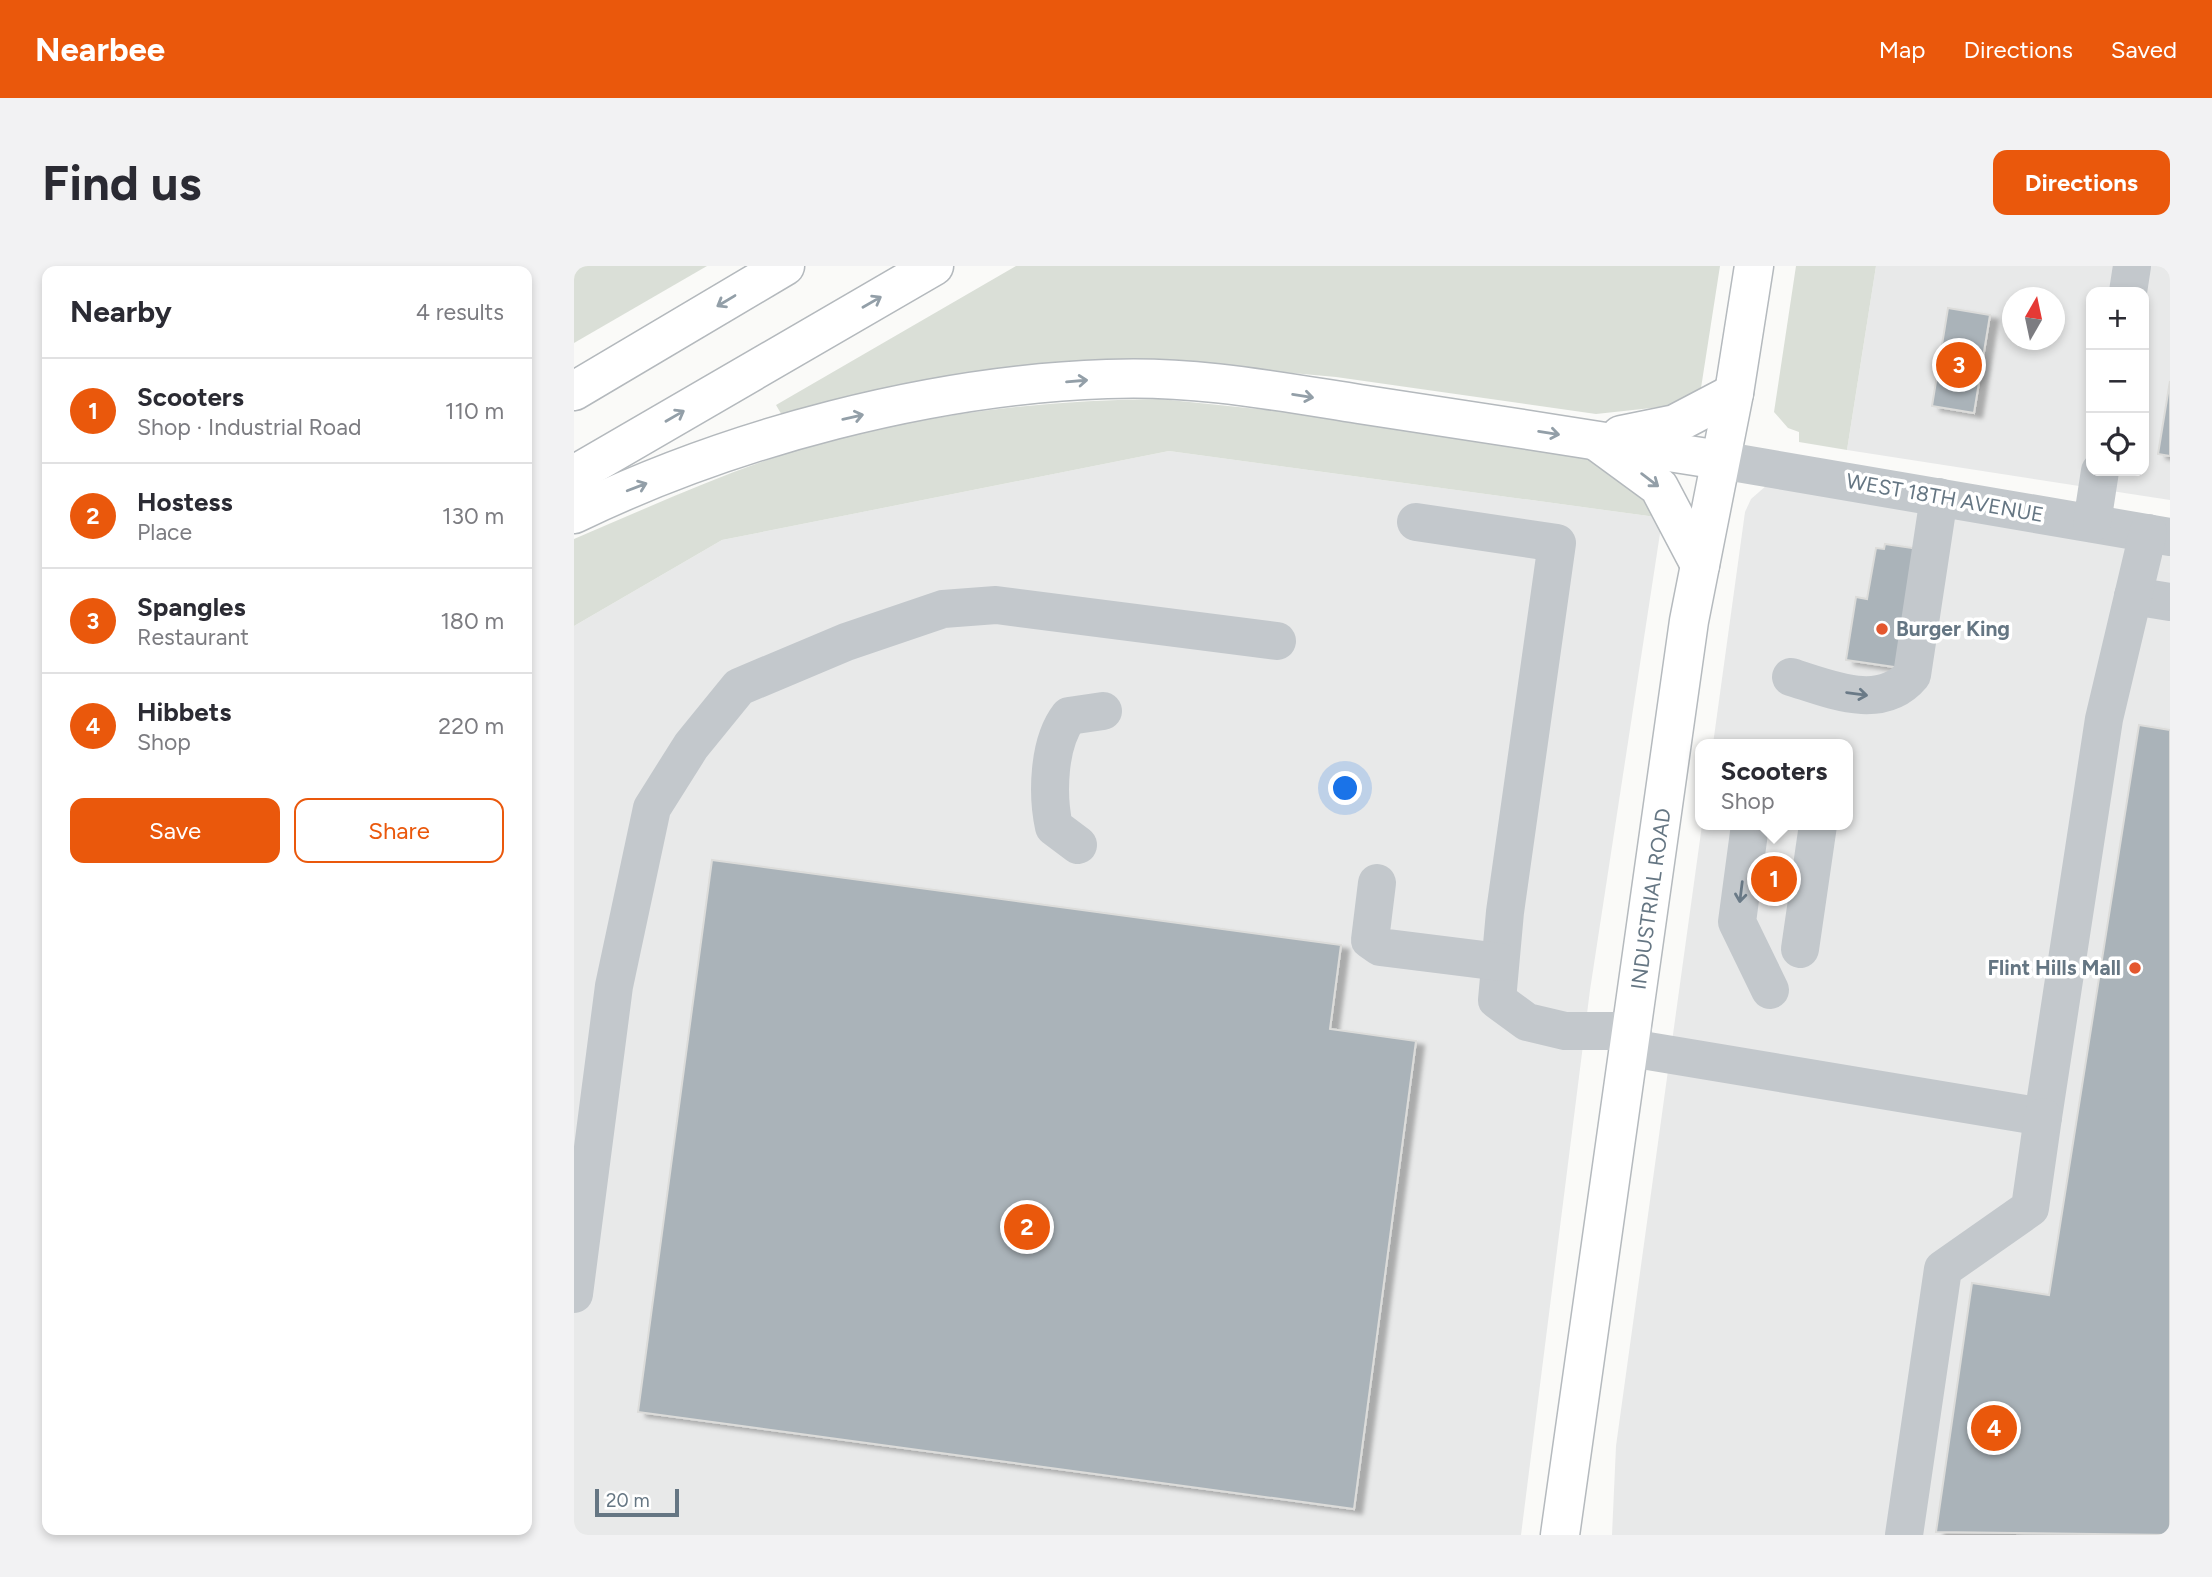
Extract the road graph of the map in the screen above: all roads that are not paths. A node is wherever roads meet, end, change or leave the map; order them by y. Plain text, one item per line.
1 (785, 266) edge
2 (934, 266) edge
3 (1755, 266) edge
4 (2132, 266) edge
5 (2129, 287) edge
6 (574, 391) edge
7 (1734, 393) junction
8 (1595, 440) junction
9 (1720, 460) junction
10 (574, 475) edge
11 (2099, 476) edge
12 (1939, 497) junction
13 (574, 514) edge
14 (1416, 522) dead end
15 (2092, 523) junction
16 (2159, 535) edge
17 (1700, 565) junction
18 (2133, 596) junction
19 (2170, 602) edge
20 (1277, 641) dead end
21 (1791, 677) dead end
22 (1103, 711) dead end
23 (1749, 830) edge
24 (1817, 830) edge
25 (1078, 845) dead end
26 (1377, 883) dead end
27 (1800, 949) dead end
28 (1500, 962) junction
29 (1770, 990) dead end
30 (1631, 1039) junction
31 (2043, 1117) junction
32 (574, 1294) edge
33 (1560, 1535) edge
34 (1904, 1535) edge

1 -> 6 main road
10 -> 2 main road
3 - 7 main road, INDUSTRIAL ROAD
4 - 5 street
7 - 8 main road
7 - 9 main road, INDUSTRIAL ROAD
8 - 9 main road
13 -> 8 main road
8 -> 17 main road
9 - 12 street, WEST 18TH AVENUE
9 - 17 main road, INDUSTRIAL ROAD
11 - 15 street
12 - 15 street, WEST 18TH AVENUE
21 -> 12 street
14 - 28 street
15 - 16 street, WEST 18TH AVENUE
16 - 18 street
17 - 30 main road, INDUSTRIAL ROAD
18 - 19 street
18 - 31 street
20 - 32 street
22 - 25 street
23 -> 29 street
24 - 27 street
26 - 28 street
28 - 30 street
30 - 31 street
30 - 33 main road, INDUSTRIAL ROAD
31 - 34 street

